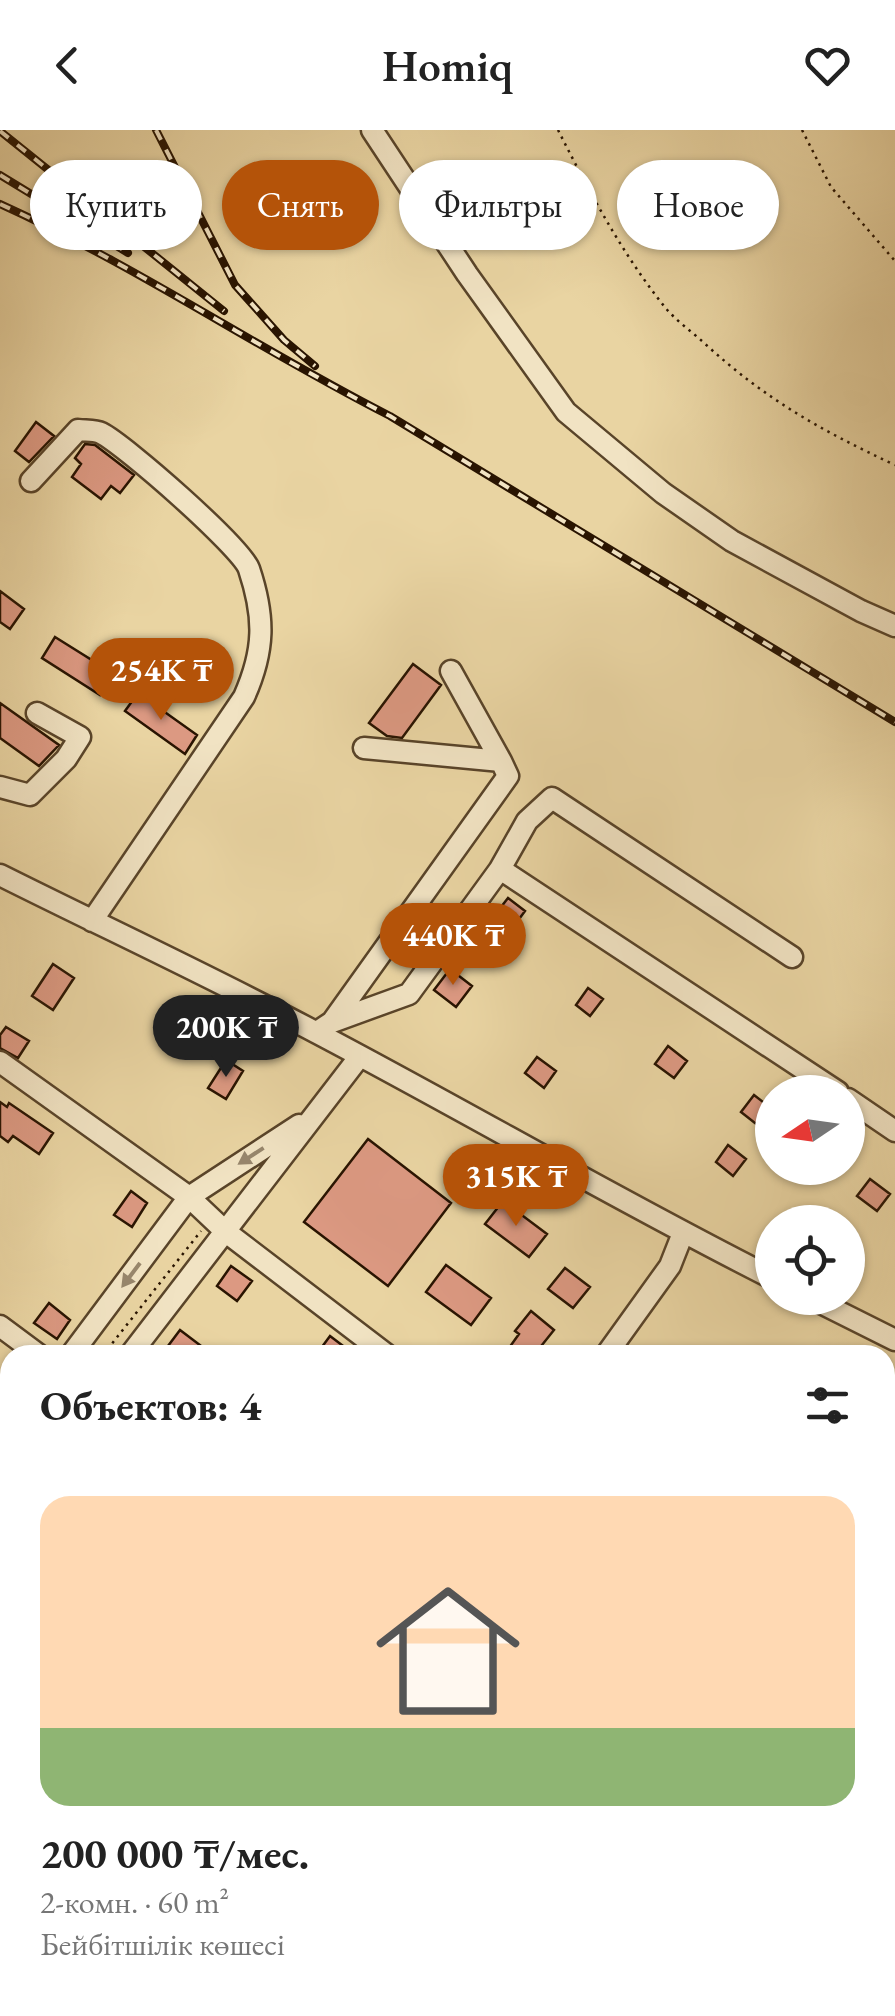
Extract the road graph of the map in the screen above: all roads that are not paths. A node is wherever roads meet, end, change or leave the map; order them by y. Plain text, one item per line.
1 (372, 130) edge
2 (30, 481) dead end
3 (895, 626) edge
4 (450, 671) dead end
5 (37, 713) dead end
6 (364, 748) dead end
7 (501, 762) junction
8 (0, 786) edge
9 (500, 869) junction
10 (0, 875) edge
11 (92, 921) junction
12 (792, 956) dead end
13 (324, 1027) junction
14 (360, 1056) junction
15 (0, 1062) edge
16 (812, 1075) edge
17 (865, 1110) edge
18 (312, 1116) junction
19 (895, 1130) edge
20 (190, 1197) junction
21 (219, 1224) junction
22 (683, 1233) junction
23 (755, 1269) edge
24 (843, 1315) edge
25 (0, 1326) edge
26 (895, 1342) edge
27 (25, 1345) edge
28 (79, 1345) edge
29 (137, 1345) edge
30 (373, 1345) edge
31 (613, 1345) edge

1 - 3 street
2 - 11 street
4 - 7 street
5 - 8 street
6 - 7 street
7 - 13 street
9 - 12 street
9 - 13 street
9 - 16 street
10 - 11 street
11 - 13 street
13 - 14 street
14 - 18 street
14 - 22 street
15 - 20 street
17 - 19 street
18 -> 20 street
18 - 21 street
20 - 21 street
20 -> 28 street
21 - 29 street
21 - 30 street
22 - 23 street
22 - 31 street
24 - 26 street
25 - 27 street

